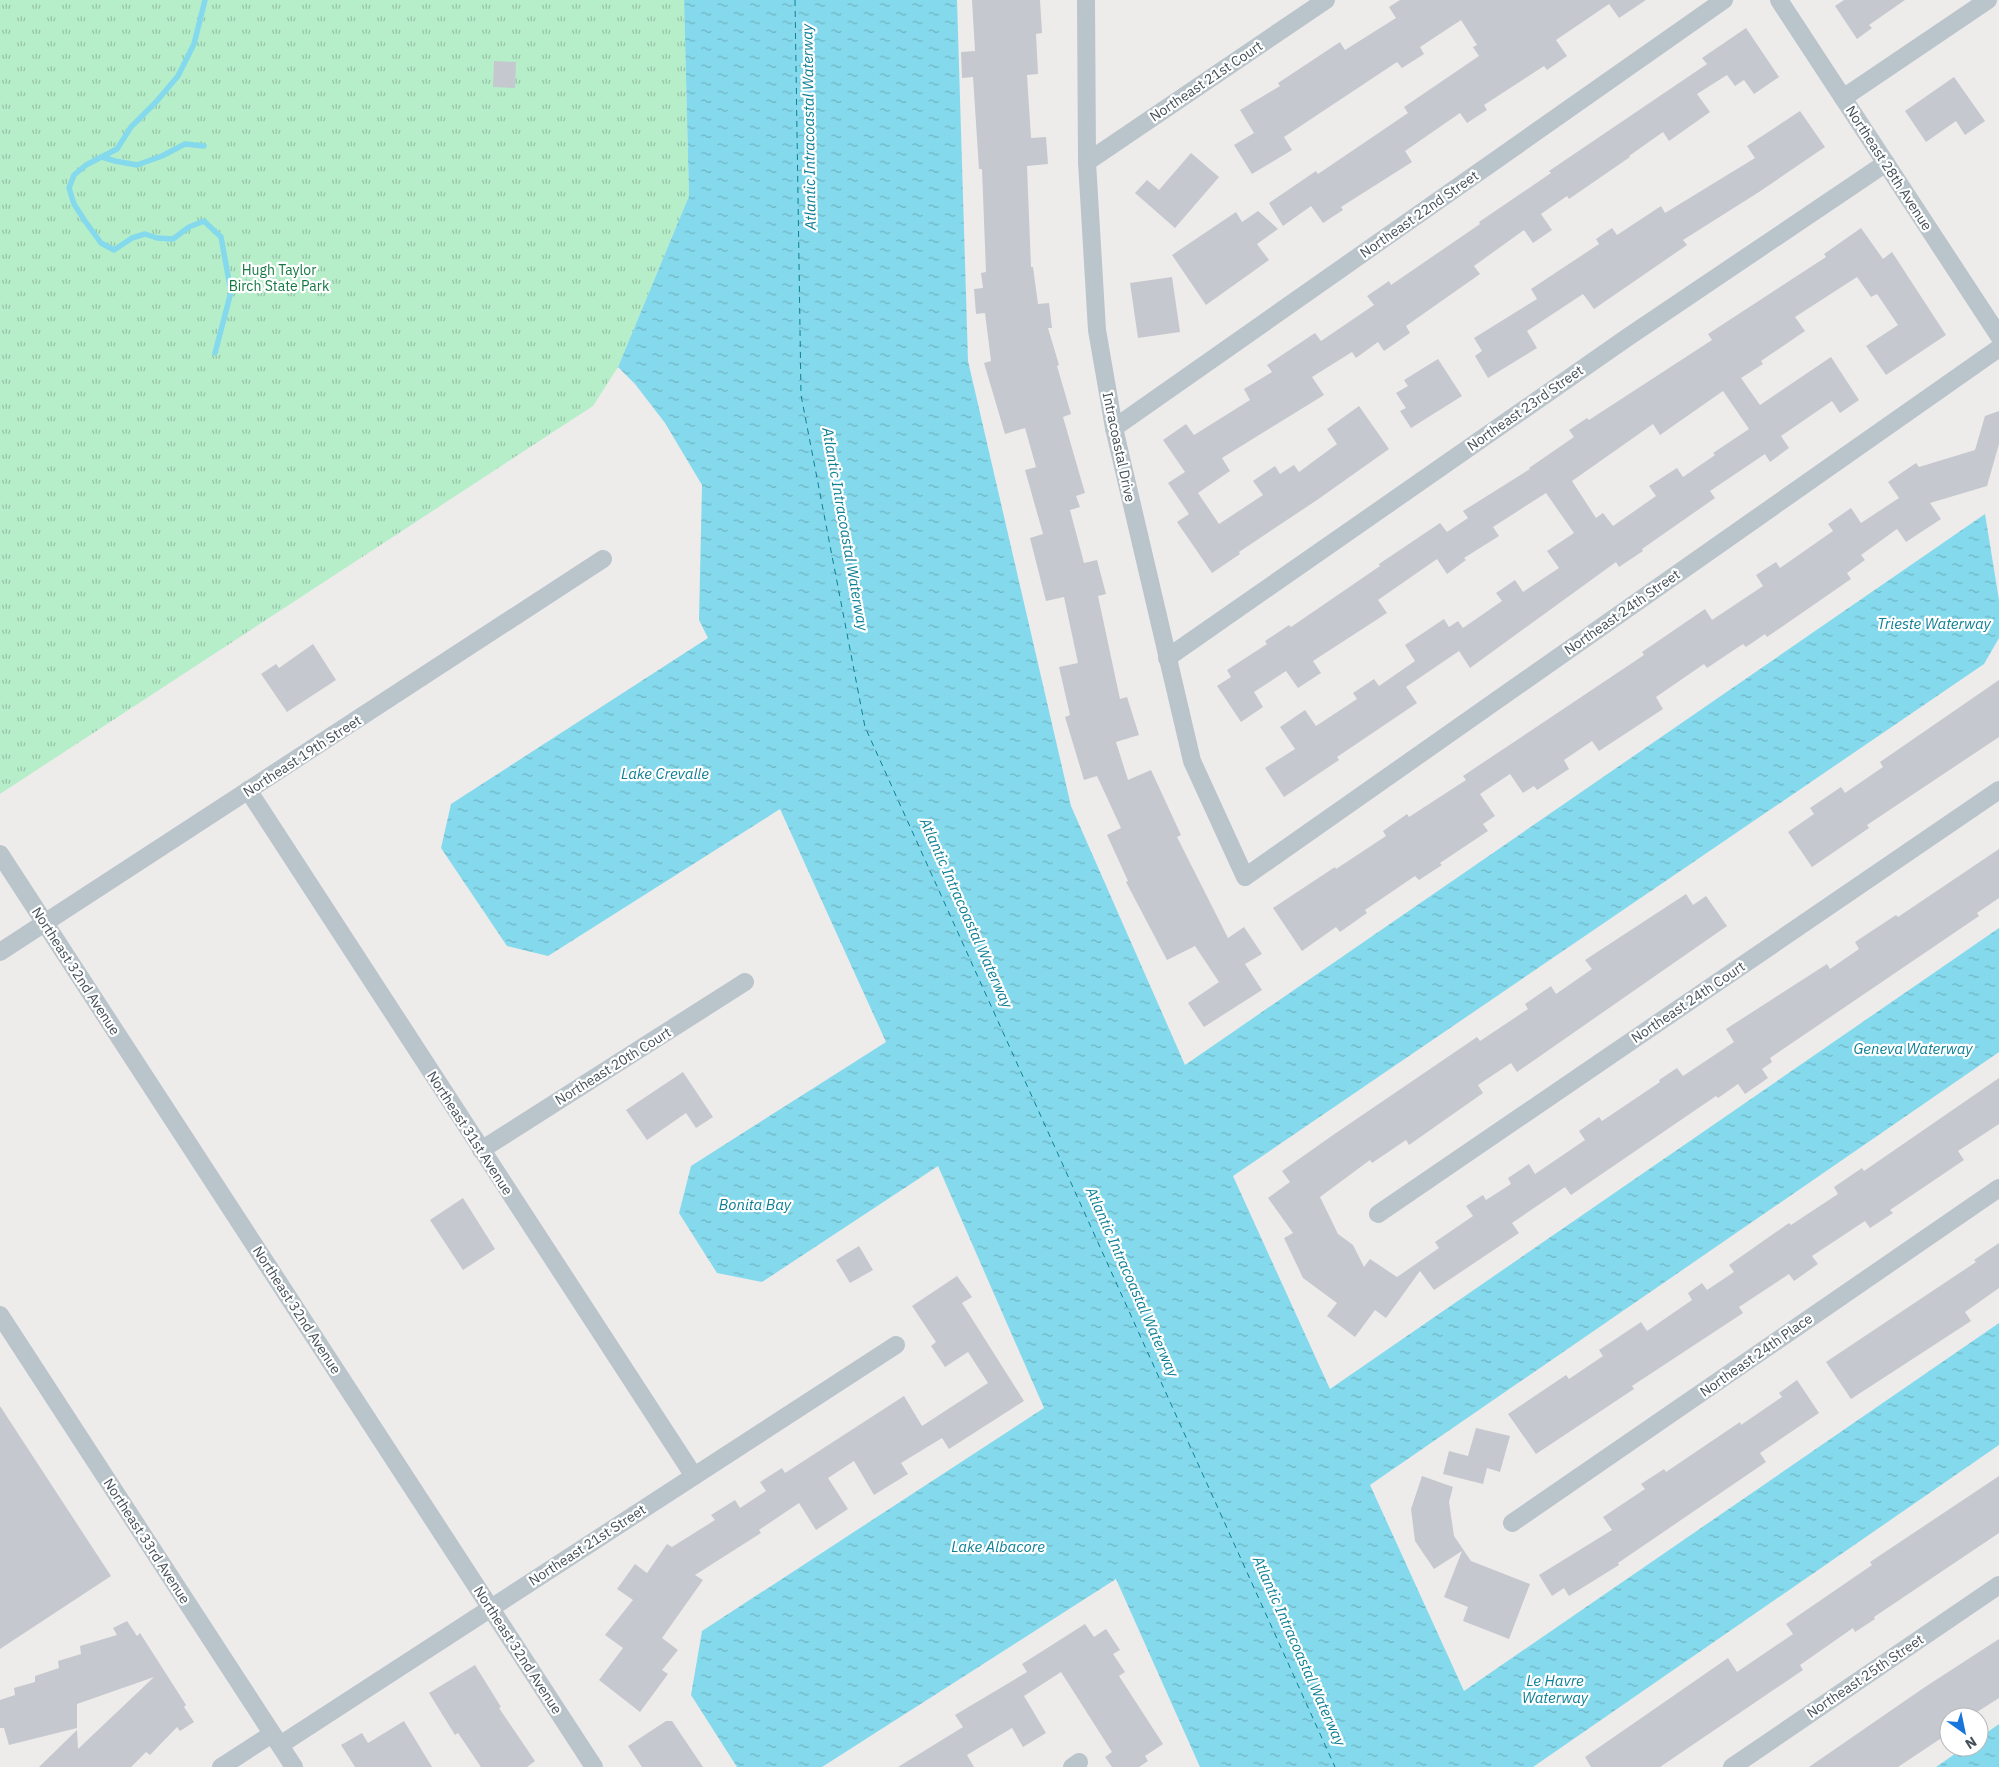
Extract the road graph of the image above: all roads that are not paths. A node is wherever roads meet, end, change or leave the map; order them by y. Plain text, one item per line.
1 (1086, 0) edge
2 (1326, 0) edge
3 (1724, 0) edge
4 (1779, 0) edge
5 (1988, 0) edge
6 (1843, 98) junction
7 (1087, 162) junction
8 (1886, 163) junction
9 (1999, 336) edge
10 (1999, 348) edge
11 (1114, 428) junction
12 (603, 559) dead end
13 (1167, 658) junction
14 (248, 790) junction
15 (1999, 790) edge
16 (0, 854) edge
17 (1245, 877) joint
18 (45, 922) junction
19 (0, 952) edge
20 (745, 982) dead end
21 (481, 1150) junction
22 (1999, 1188) edge
23 (1378, 1214) dead end
24 (0, 1315) edge
25 (896, 1345) dead end
26 (694, 1476) junction
27 (1512, 1523) dead end
28 (1999, 1585) edge
29 (490, 1608) junction
30 (276, 1740) junction
31 (221, 1767) edge
32 (294, 1767) edge
33 (594, 1767) edge
34 (1732, 1767) edge

1 - 7 street, Intracoastal Drive
2 - 7 street, Northeast 21st Court
3 - 11 street, Northeast 22nd Street
4 - 6 street, Northeast 28th Avenue
5 - 6 street
6 - 8 street, Northeast 28th Avenue
7 - 11 street, Intracoastal Drive
8 - 9 street, Northeast 28th Avenue
8 - 13 street, Northeast 23rd Street
10 - 17 street, Northeast 24th Street
11 - 13 street, Intracoastal Drive
12 - 14 street, Northeast 19th Street
13 - 17 street, Intracoastal Drive
14 - 18 street, Northeast 19th Street
14 - 21 street, Northeast 31st Avenue
15 - 23 street, Northeast 24th Court
16 - 18 street, Northeast 32nd Avenue
18 - 19 street, Northeast 19th Street
18 - 29 street, Northeast 32nd Avenue
20 - 21 street, Northeast 20th Court
21 - 26 street, Northeast 31st Avenue
22 - 27 street, Northeast 24th Place
24 - 30 street, Northeast 33rd Avenue
25 - 26 street, Northeast 21st Street
26 - 29 street, Northeast 21st Street
28 - 34 street, Northeast 25th Street
29 - 30 street, Northeast 21st Street
29 - 33 street, Northeast 32nd Avenue
30 - 31 street, Northeast 21st Street
30 - 32 street, Northeast 33rd Avenue

